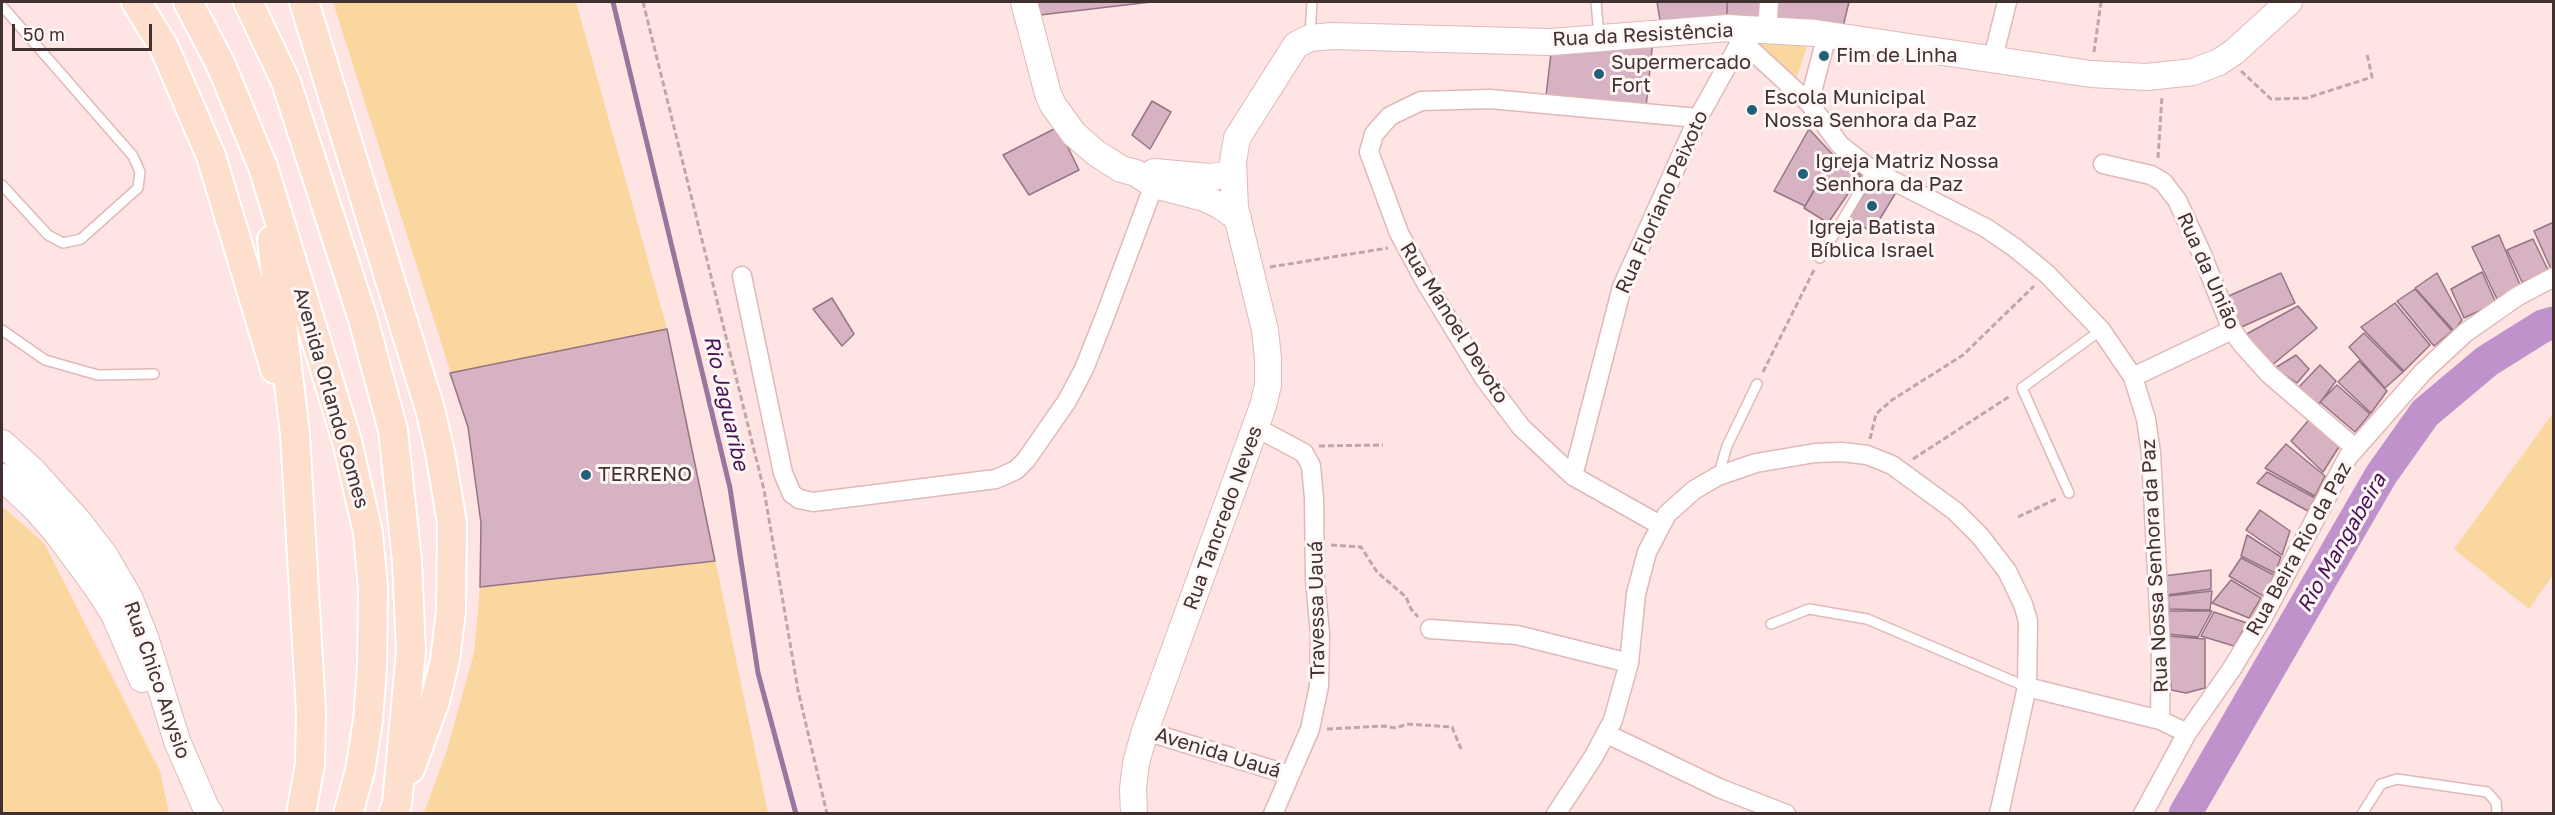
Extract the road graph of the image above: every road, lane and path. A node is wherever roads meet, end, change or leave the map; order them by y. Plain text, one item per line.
1 (136, 2) edge
2 (188, 2) edge
3 (248, 2) edge
4 (304, 2) edge
5 (643, 2) edge
6 (1024, 2) edge
7 (1312, 2) edge
8 (1596, 2) edge
9 (1769, 2) edge
10 (2007, 2) edge
11 (2102, 2) edge
12 (2289, 2) edge
13 (2, 6) edge
14 (1767, 31) junction
15 (1735, 35) junction
16 (1827, 35) junction
17 (1311, 38) junction
18 (1599, 38) junction
19 (2367, 54) dead end
20 (1993, 58) junction
21 (2227, 58) junction
22 (2091, 74) junction
23 (2163, 76) junction
24 (1809, 103) junction
25 (1698, 118) junction
26 (2103, 164) dead end
27 (263, 167) junction
28 (1872, 170) junction
29 (1232, 174) junction
30 (1150, 177) junction
31 (2156, 178) junction
32 (2, 185) edge
33 (1238, 218) junction
34 (1406, 246) junction
35 (1820, 258) joint
36 (1251, 270) junction
37 (2047, 274) junction
38 (742, 276) dead end
39 (2553, 277) edge
40 (2, 330) edge
41 (2101, 330) junction
42 (2232, 330) junction
43 (154, 374) dead end
44 (2133, 377) junction
45 (1757, 384) joint
46 (2022, 388) junction
47 (1257, 428) junction
48 (295, 434) junction
49 (2, 443) edge
50 (1383, 445) dead end
51 (2355, 447) junction
52 (1300, 449) junction
53 (1878, 459) junction
54 (1903, 473) junction
55 (1573, 476) junction
56 (1718, 476) junction
57 (2, 477) edge
58 (2069, 493) joint
59 (2018, 517) dead end
60 (1660, 525) junction
61 (1316, 545) junction
62 (1771, 624) dead end
63 (1430, 629) joint
64 (1629, 663) junction
65 (2027, 687) junction
66 (2160, 720) junction
67 (1310, 729) junction
68 (1145, 731) junction
69 (2187, 733) junction
70 (1607, 734) junction
71 (1461, 749) dead end
72 (310, 764) junction
73 (1290, 775) junction
74 (395, 809) edge
75 (191, 813) edge
76 (210, 813) edge
77 (284, 813) edge
78 (301, 813) edge
79 (348, 813) edge
80 (826, 813) edge
81 (1134, 813) edge
82 (1273, 813) edge
83 (1556, 813) edge
84 (1786, 813) edge
85 (1999, 813) edge
86 (2144, 813) edge
87 (2362, 813) edge
88 (2497, 813) edge

1 - 48 main road
2 - 27 main road, Avenida Orlando Gomes
3 - 74 main road, Avenida Orlando Gomes
4 - 74 main road
5 - 80 path
6 - 30 street
7 - 17 lane
8 - 18 lane
9 - 14 street
10 - 20 street
11 - 22 path
12 - 21 street, Rua da Resistência
13 - 32 lane
14 - 15 street, Rua da Resistência
14 - 16 street, Rua da Resistência
15 - 18 street, Rua da Resistência
15 - 24 street, Rua Nossa Senhora da Paz
15 - 25 street, Rua Floriano Peixoto
16 - 20 street, Rua da Resistência
16 - 24 street
17 - 18 street, Rua da Resistência
17 - 29 street
19 - 21 path
20 - 22 street, Rua da Resistência
21 - 23 street, Rua da Resistência
22 - 23 street, Rua da Resistência
23 - 31 path
24 - 28 street, Rua Nossa Senhora da Paz
25 - 34 street, Rua Manoel Devoto
25 - 55 street, Rua Floriano Peixoto
26 - 31 street, Rua da União
27 - 48 main road
27 - 79 main road, Avenida Orlando Gomes
28 - 35 lane
28 - 37 street, Rua Nossa Senhora da Paz
29 - 30 street
29 - 33 street
30 - 33 street
30 - 38 street
31 - 42 street, Rua da União
33 - 36 street, Rua Tancredo Neves
34 - 36 path
34 - 55 street, Rua Manoel Devoto
35 - 45 path
36 - 47 street, Rua Tancredo Neves
37 - 41 street, Rua Nossa Senhora da Paz
37 - 53 path
39 - 51 street, Rua Beira Rio da Paz
40 - 43 lane
41 - 44 street, Rua Nossa Senhora da Paz
41 - 46 lane
42 - 44 street
42 - 51 street, Rua da União
44 - 66 street, Rua Nossa Senhora da Paz
45 - 56 lane
46 - 54 path
46 - 58 lane
47 - 52 street
47 - 68 street, Rua Tancredo Neves
48 - 72 main road
49 - 76 street, Rua Chico Anysio
50 - 52 path
51 - 69 street, Rua Beira Rio da Paz
52 - 61 street, Travessa Uauá
53 - 54 street
53 - 56 street
54 - 65 street
55 - 60 street, Rua Manoel Devoto
56 - 60 street
57 - 75 street, Rua Chico Anysio
58 - 59 path
60 - 64 street
61 - 63 path
61 - 67 street, Travessa Uauá
62 - 65 lane
63 - 64 street
64 - 70 street
65 - 66 street
65 - 85 street
66 - 69 street
67 - 71 path
67 - 73 street, Travessa Uauá
68 - 73 street, Avenida Uauá
68 - 81 street, Rua Tancredo Neves
69 - 86 street, Rua Beira Rio da Paz
70 - 83 street
70 - 84 street
72 - 77 street
72 - 78 main road
73 - 82 street, Travessa Uauá
87 - 88 lane

